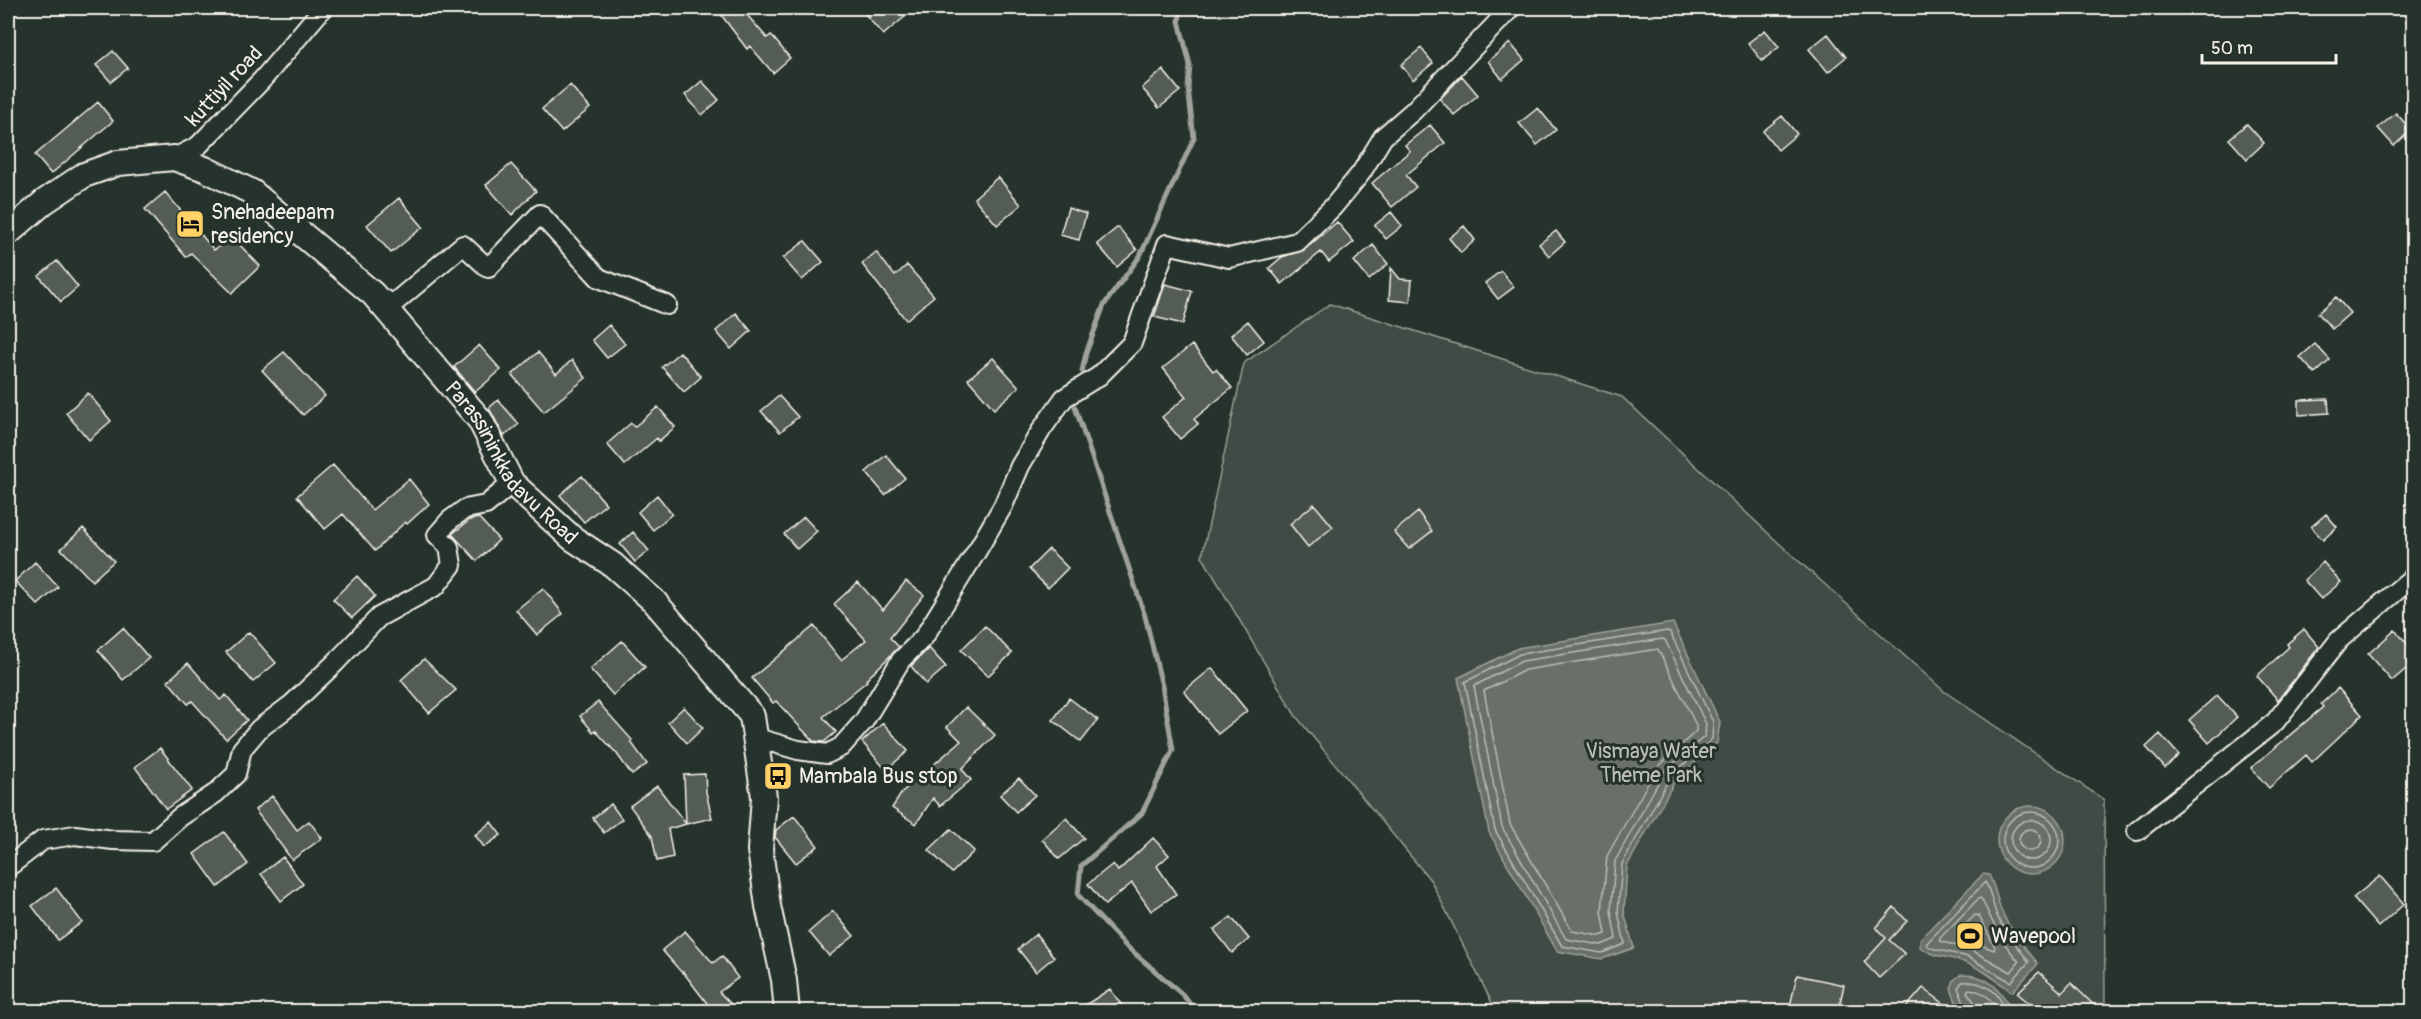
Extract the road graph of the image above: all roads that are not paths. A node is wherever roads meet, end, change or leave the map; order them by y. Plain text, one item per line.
1 (323, 8) edge
2 (1511, 8) edge
3 (174, 158) junction
4 (8, 233) edge
5 (373, 294) junction
6 (667, 305) dead end
7 (512, 483) junction
8 (2414, 576) edge
9 (757, 738) junction
10 (2137, 831) dead end
11 (8, 867) edge
12 (788, 1011) edge

1 - 3 street, kuttiyil road
2 - 9 street
3 - 4 main road, Parassininkkadavu Road
3 - 5 main road, Parassininkkadavu Road
5 - 6 street
5 - 7 main road, Parassininkkadavu Road
7 - 9 main road, Parassininkkadavu Road
7 - 11 street
8 - 10 street
9 - 12 main road, Parassininkkadavu Road

